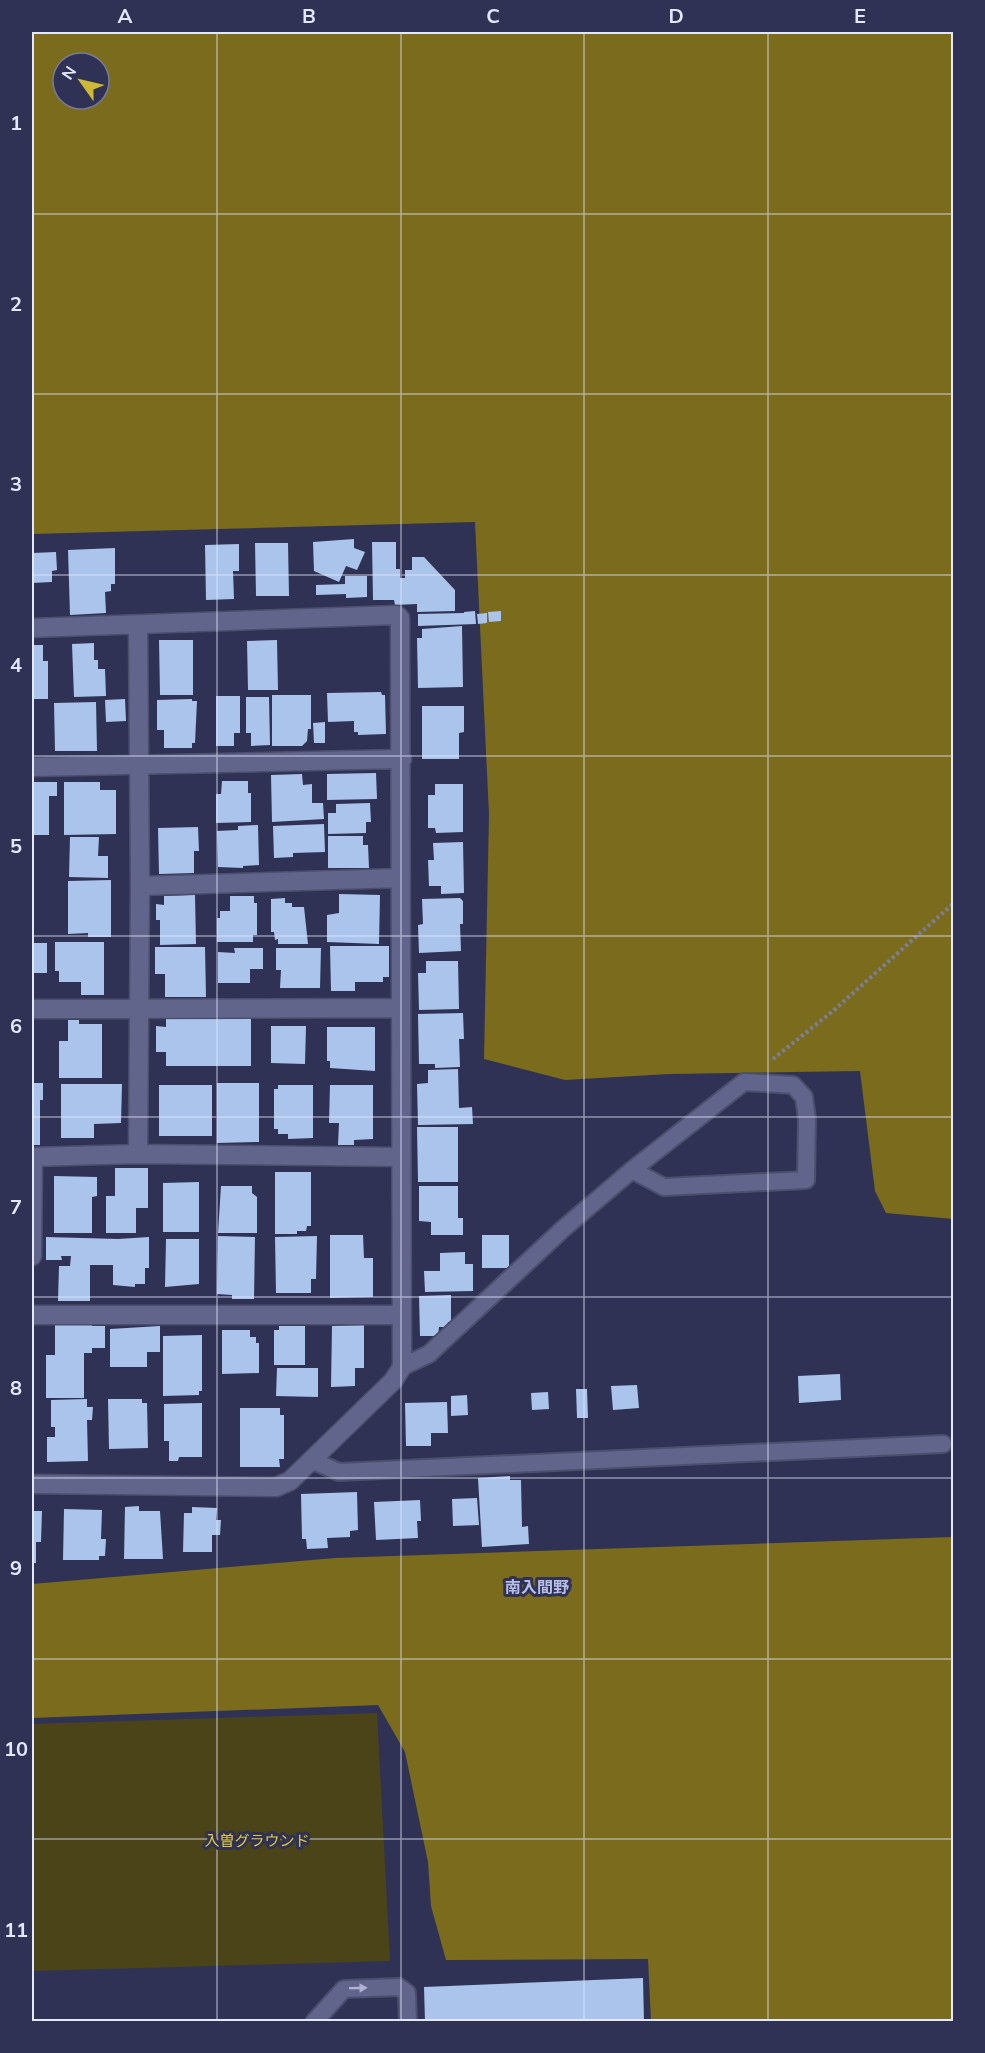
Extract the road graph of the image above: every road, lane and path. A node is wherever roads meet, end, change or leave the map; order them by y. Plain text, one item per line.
1 (138, 625) junction
2 (32, 628) edge
3 (402, 759) junction
4 (140, 763) junction
5 (32, 767) edge
6 (400, 878) junction
7 (140, 886) junction
8 (954, 903) edge
9 (400, 1008) junction
10 (32, 1009) edge
11 (139, 1009) junction
12 (744, 1082) junction
13 (138, 1154) junction
14 (32, 1157) edge
15 (399, 1157) junction
16 (632, 1170) junction
17 (32, 1256) edge
18 (32, 1315) edge
19 (400, 1315) junction
20 (402, 1367) junction
21 (943, 1444) dead end
22 (311, 1460) junction
23 (32, 1484) edge
24 (314, 2022) edge
25 (408, 2022) edge

1 - 2 street
1 - 3 street
1 - 4 street
3 - 4 street
3 - 6 street
4 - 5 street
4 - 7 street
6 - 7 street
6 - 9 street
7 - 11 street
8 - 12 path
9 - 11 street
9 - 15 street
10 - 11 street
11 - 13 street
12 - 16 lane
12 - 16 lane
13 - 14 street
13 - 15 street
14 - 17 street
15 - 19 street
16 - 20 lane
18 - 19 street
19 - 20 street
20 - 22 street
21 - 22 lane
22 - 23 street
24 -> 25 lane

